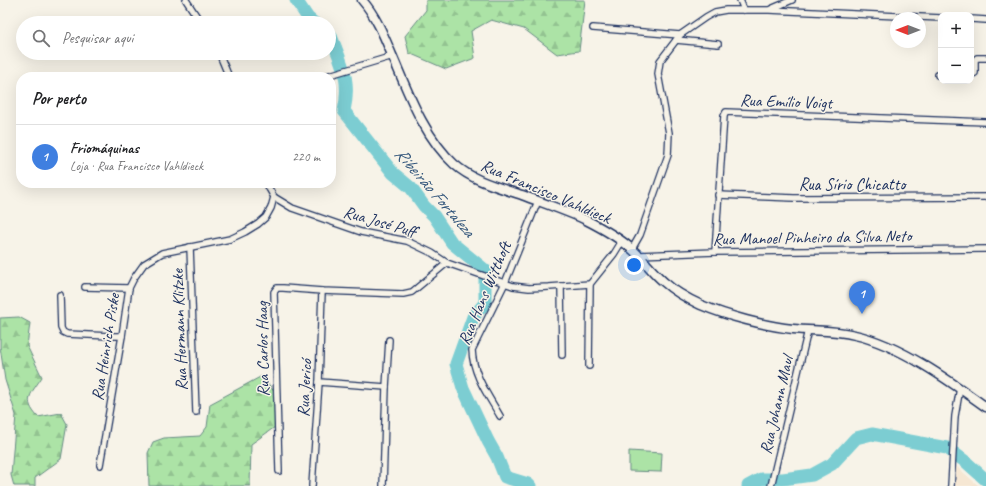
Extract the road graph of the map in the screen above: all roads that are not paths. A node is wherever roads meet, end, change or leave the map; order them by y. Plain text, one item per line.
1 (186, 0) edge
2 (362, 0) edge
3 (740, 0) edge
4 (792, 0) edge
5 (744, 10) junction
6 (769, 10) junction
7 (196, 16) edge
8 (938, 18) edge
9 (974, 19) edge
10 (986, 20) edge
11 (593, 28) dead end
12 (678, 38) junction
13 (718, 44) dead end
14 (393, 56) junction
15 (986, 58) edge
16 (223, 60) edge
17 (227, 72) edge
18 (336, 73) edge
19 (974, 74) edge
20 (986, 122) edge
21 (269, 188) edge
22 (274, 196) junction
23 (718, 196) junction
24 (986, 197) edge
25 (538, 201) junction
26 (622, 241) junction
27 (190, 247) junction
28 (986, 249) edge
29 (635, 252) junction
30 (715, 252) junction
31 (447, 263) junction
32 (505, 283) junction
33 (590, 284) junction
34 (561, 286) junction
35 (85, 287) dead end
36 (128, 288) junction
37 (322, 291) junction
38 (60, 294) dead end
39 (808, 330) junction
40 (122, 336) junction
41 (389, 340) dead end
42 (562, 355) dead end
43 (589, 366) dead end
44 (319, 382) junction
45 (386, 387) junction
46 (960, 388) junction
47 (986, 407) edge
48 (196, 412) dead end
49 (500, 416) dead end
50 (100, 465) dead end
51 (279, 471) dead end
52 (772, 485) edge
53 (312, 486) edge
54 (383, 486) edge
55 (951, 486) edge

1 - 7 street
2 - 14 main road, Rua Francisco Vahldieck
3 - 5 street
4 - 6 street
5 - 6 street
5 - 12 street
6 - 8 street
9 - 10 street
11 - 12 street
12 - 13 street
12 - 29 street
14 - 18 street
14 - 25 main road, Rua Francisco Vahldieck
15 - 19 street
16 - 17 street
20 - 23 street, Rua Emílio Voigt
21 - 22 street
22 - 27 street, Rua Heinrich Piske
22 - 31 street, Rua José Puff
23 - 24 street, Rua Sírio Chicatto
23 - 30 street, Rua Emílio Voigt
25 - 26 main road, Rua Francisco Vahldieck
25 - 32 street, Rua Hans Witthoft
26 - 29 main road, Rua Francisco Vahldieck
26 - 33 street
27 - 36 street, Rua Heinrich Piske
27 - 48 street, Rua Hermann Klitzke
28 - 30 street, Rua Manoel Pinheiro da Silva Neto
29 - 30 street, Rua Manoel Pinheiro da Silva Neto
29 - 39 main road, Rua Francisco Vahldieck
31 - 32 street, Rua José Puff
31 - 37 street, Rua Carlos Haag
32 - 34 street, Rua José Puff
32 - 49 street, Rua Hans Witthoft
33 - 34 street, Rua José Puff
33 - 43 street
34 - 42 street
35 - 36 street
36 - 40 street, Rua Heinrich Piske
37 - 44 street, Rua Jericó
37 - 51 street, Rua Carlos Haag
38 - 40 street
39 - 46 main road, Rua Francisco Vahldieck
39 - 52 street, Rua Johann Maul
40 - 50 street, Rua Heinrich Piske
41 - 45 street
44 - 45 street
44 - 53 street, Rua Jericó
45 - 54 street
46 - 47 main road, Rua Francisco Vahldieck
46 - 55 street

